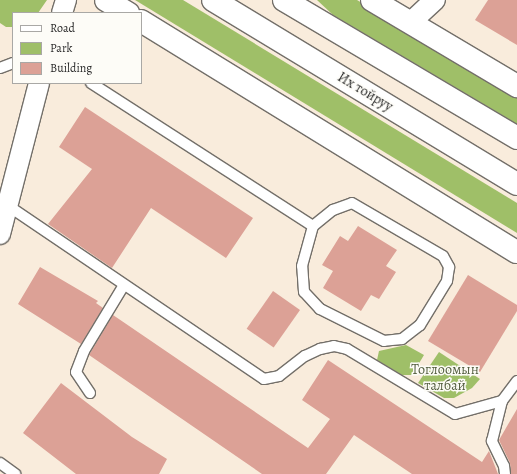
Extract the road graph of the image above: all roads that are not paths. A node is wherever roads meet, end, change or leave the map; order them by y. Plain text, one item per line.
1 (66, 0) edge
2 (106, 0) edge
3 (213, 0) edge
4 (284, 0) edge
5 (372, 0) edge
6 (435, 0) edge
7 (62, 12) edge
8 (126, 12) edge
9 (142, 22) edge
10 (410, 23) junction
11 (12, 63) edge
12 (0, 68) edge
13 (39, 84) edge
14 (93, 84) edge
15 (517, 86) edge
16 (517, 138) edge
17 (517, 184) edge
18 (7, 204) junction
19 (313, 226) junction
20 (0, 234) edge
21 (517, 252) edge
22 (124, 284) junction
23 (517, 381) edge
24 (90, 393) dead end
25 (502, 401) junction
26 (0, 463) edge
27 (15, 474) edge
28 (505, 474) edge

1 - 7 street
2 - 8 street
3 - 17 street, Их тойруу
4 - 16 street
5 - 10 street
6 - 10 street
9 - 21 street
10 - 15 street
11 - 12 lane
13 - 18 street
14 - 19 lane
18 - 20 street
18 - 22 lane
19 - 19 lane
22 - 24 lane
22 - 25 lane
23 - 25 lane
25 - 28 lane
26 - 27 lane

